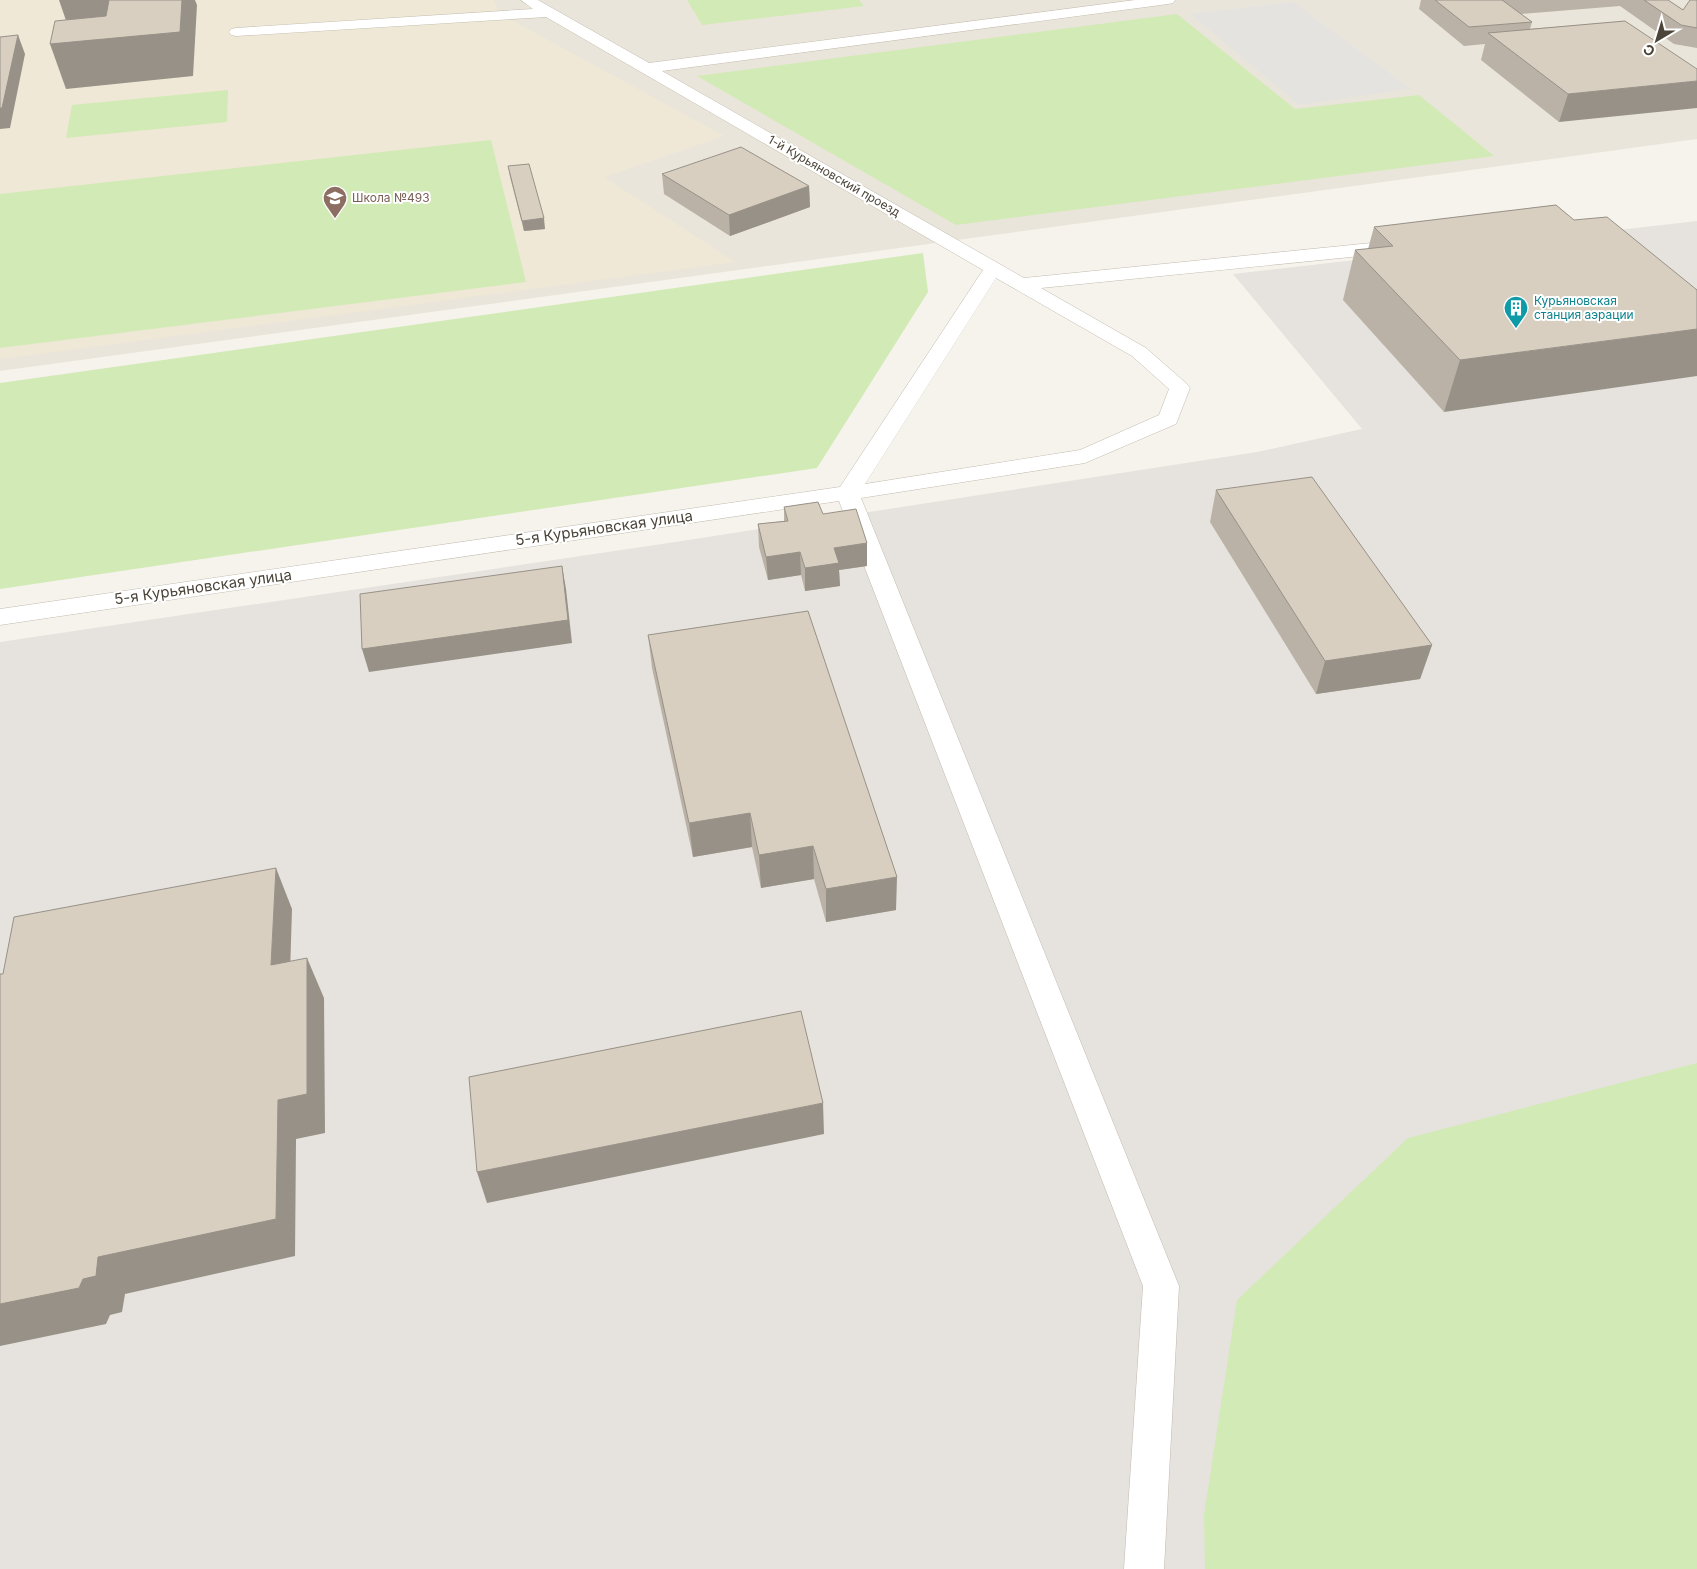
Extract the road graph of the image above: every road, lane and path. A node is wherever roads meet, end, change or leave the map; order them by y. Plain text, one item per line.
1 (528, 0) edge
2 (1168, 0) edge
3 (549, 12) junction
4 (236, 32) dead end
5 (646, 68) junction
6 (1393, 247) edge
7 (993, 268) junction
8 (1022, 284) junction
9 (1180, 388) joint
10 (848, 493) junction
11 (0, 617) edge
12 (1144, 1569) edge

1 - 3 street, 1-й Курьяновский проезд
2 - 5 street
3 - 4 street
3 - 5 street, 1-й Курьяновский проезд
5 - 7 street, 1-й Курьяновский проезд
6 - 8 street
7 - 8 street, 1-й Курьяновский проезд
7 - 10 street
8 - 9 street, 1-й Курьяновский проезд
9 - 10 street, 5-я Курьяновская улица
10 - 11 street, 5-я Курьяновская улица
10 - 12 street

